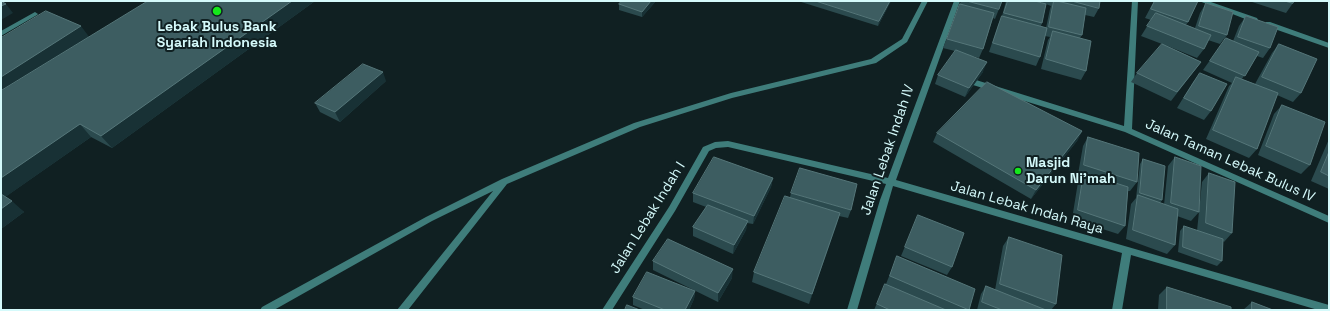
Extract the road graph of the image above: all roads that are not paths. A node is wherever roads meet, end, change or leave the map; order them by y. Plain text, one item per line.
1 (925, 1) edge
2 (957, 1) edge
3 (1134, 1) edge
4 (1202, 1) edge
5 (35, 14) dead end
6 (1, 34) edge
7 (1329, 46) edge
8 (976, 83) edge
9 (1128, 130) junction
10 (715, 145) joint
11 (505, 181) junction
12 (892, 182) junction
13 (1329, 220) edge
14 (1127, 251) junction
15 (1329, 309) edge
16 (265, 310) edge
17 (402, 310) edge
18 (607, 310) edge
19 (852, 310) edge
20 (1117, 310) edge

1 - 11 street
2 - 12 street, Jalan Lebak Indah IV
3 - 9 street, Jalan Taman Lebak Bulus IV
4 - 7 street
5 - 6 street
8 - 9 street
9 - 13 street, Jalan Taman Lebak Bulus IV
10 - 12 street, Jalan Lebak Indah Raya
10 - 18 street, Jalan Lebak Indah I
11 - 16 street
11 - 17 street
12 - 14 street, Jalan Lebak Indah Raya
12 - 19 street, Jalan Lebak Indah IV
14 - 15 street, Jalan Lebak Indah Raya
14 - 20 street

